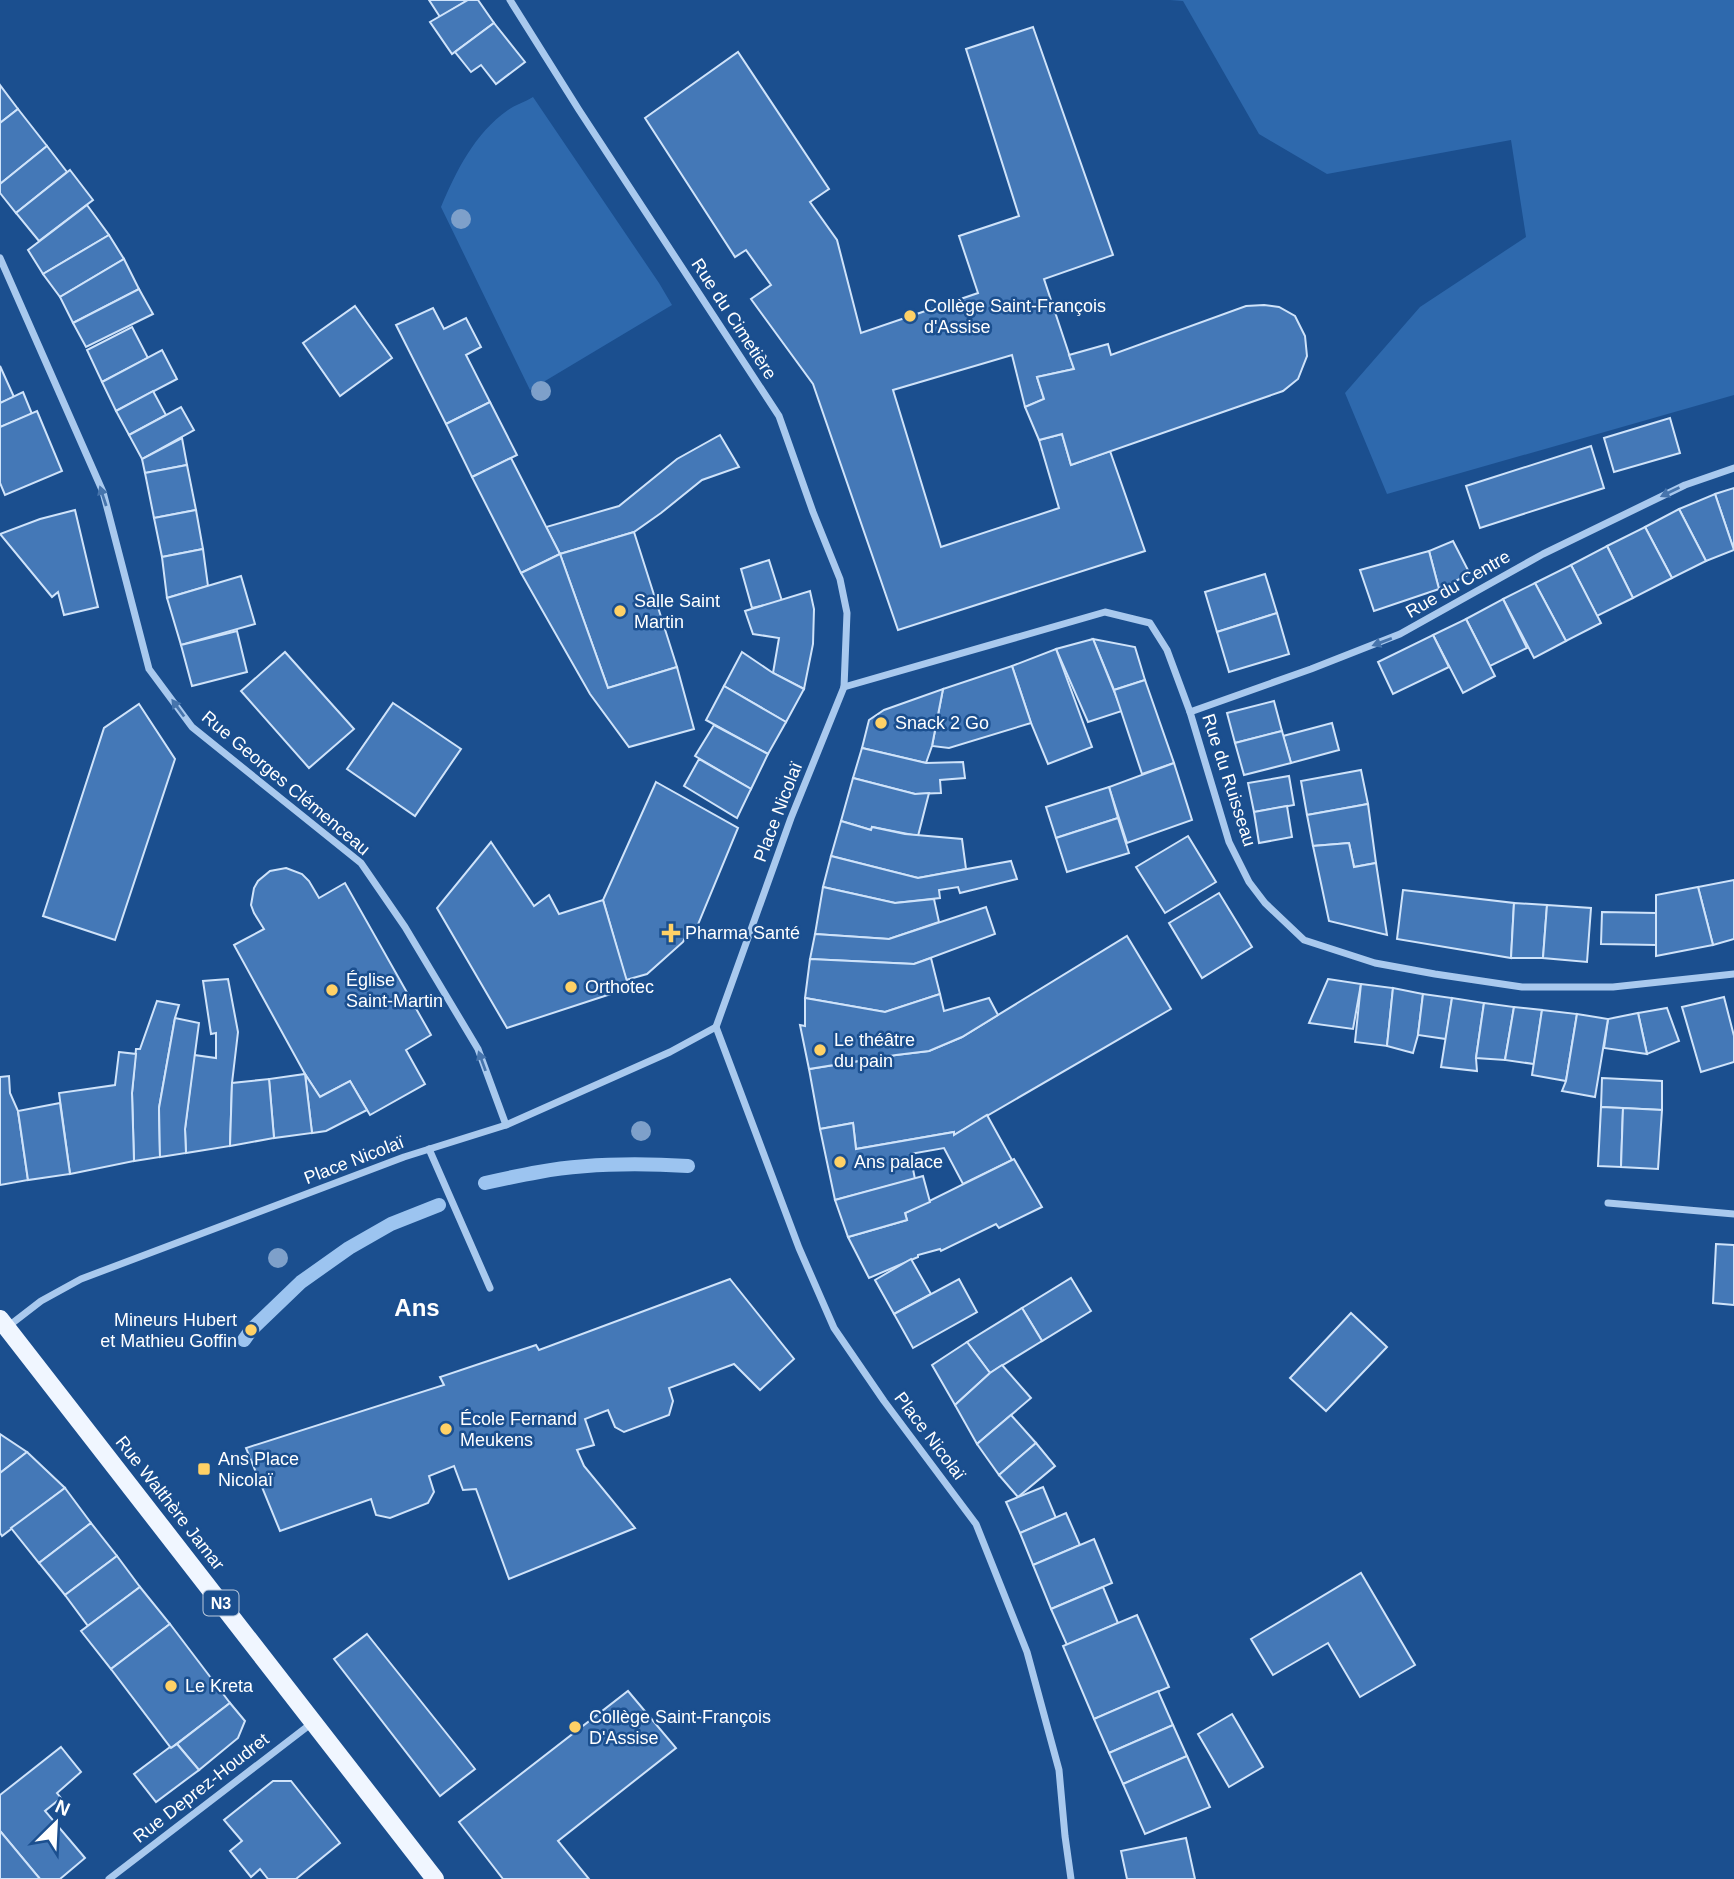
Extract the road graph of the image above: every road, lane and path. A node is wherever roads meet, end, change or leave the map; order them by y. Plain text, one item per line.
1 (510, 0) edge
2 (0, 258) edge
3 (1734, 468) edge
4 (844, 687) junction
5 (1190, 712) junction
6 (1734, 974) edge
7 (716, 1027) junction
8 (506, 1125) junction
9 (429, 1149) junction
10 (1608, 1203) dead end
11 (1734, 1214) edge
12 (490, 1288) dead end
13 (2, 1326) edge
14 (313, 1723) junction
15 (108, 1879) edge
16 (435, 1879) edge
17 (1071, 1879) edge

1 - 4 street, Rue du Cimetière
8 -> 2 street, Rue Georges Clémenceau
3 -> 5 street, Rue du Centre
4 - 5 street, Rue du Ruisseau
4 - 7 street, Place Nicolaï
5 - 6 street, Rue du Ruisseau
7 - 8 street, Place Nicolaï
7 - 17 street, Place Nicolaï
8 - 9 street, Place Nicolaï
9 - 12 street
9 - 13 street, Place Nicolaï
10 - 11 street
13 - 14 main road, Rue Walthère Jamar / N3
14 - 15 street, Rue Deprez-Houdret
14 - 16 main road, Rue Walthère Jamar / N3

